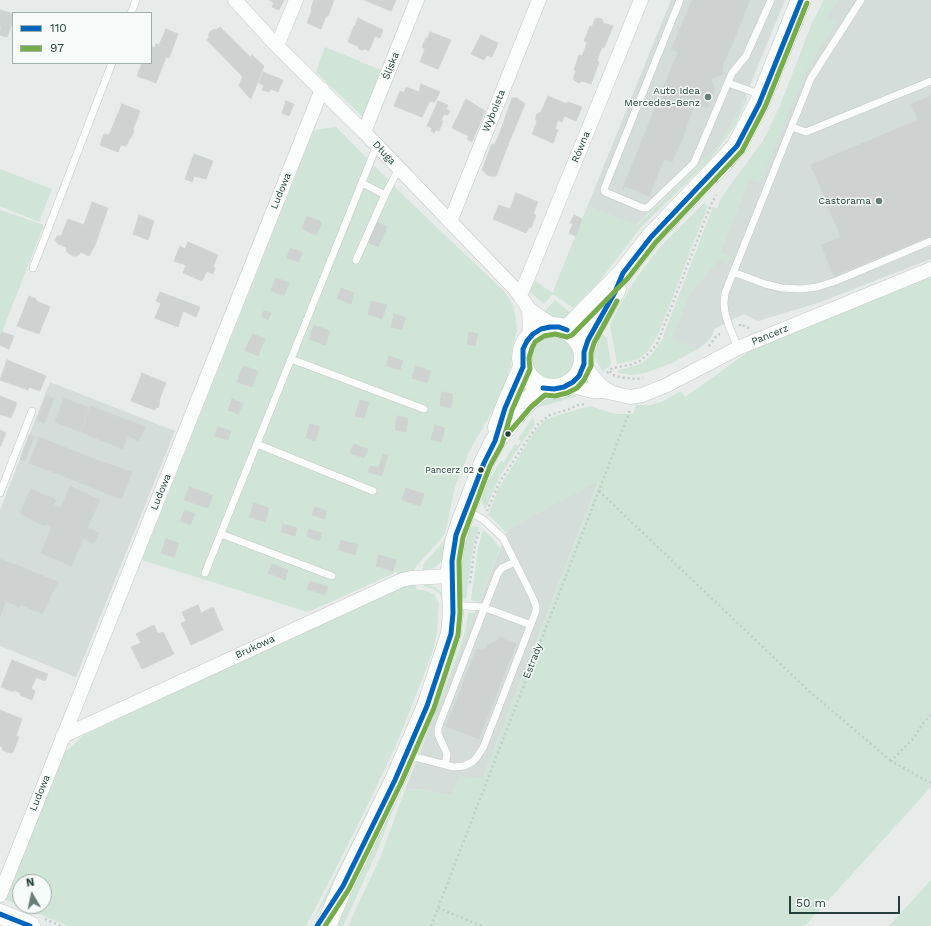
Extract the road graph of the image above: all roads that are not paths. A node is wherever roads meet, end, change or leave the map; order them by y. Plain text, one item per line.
1 (136, 0) edge
2 (235, 0) edge
3 (296, 0) edge
4 (417, 0) edge
5 (539, 0) edge
6 (641, 0) edge
7 (680, 0) edge
8 (771, 0) edge
9 (801, 0) edge
10 (861, 0) edge
11 (131, 12) edge
12 (277, 46) junction
13 (112, 64) edge
14 (931, 81) edge
15 (728, 82) junction
16 (322, 89) junction
17 (762, 95) junction
18 (792, 127) junction
19 (364, 132) junction
20 (377, 145) junction
21 (399, 168) junction
22 (362, 182) junction
23 (385, 195) junction
24 (450, 222) junction
25 (931, 241) edge
26 (356, 260) dead end
27 (33, 268) dead end
28 (931, 269) edge
29 (734, 272) junction
30 (624, 273) junction
31 (519, 293) junction
32 (529, 309) junction
33 (561, 328) junction
34 (530, 337) junction
35 (738, 348) junction
36 (584, 358) junction
37 (291, 359) junction
38 (523, 367) junction
39 (569, 385) junction
40 (543, 388) junction
41 (612, 392) junction
42 (424, 409) dead end
43 (32, 411) dead end
44 (494, 441) junction
45 (257, 444) junction
46 (373, 491) dead end
47 (0, 493) edge
48 (466, 510) junction
49 (221, 534) junction
50 (515, 562) junction
51 (205, 573) dead end
52 (332, 576) dead end
53 (451, 576) junction
54 (453, 605) junction
55 (485, 608) junction
56 (531, 625) junction
57 (63, 736) junction
58 (406, 755) junction
59 (445, 766) junction
60 (343, 886) junction
61 (0, 895) edge
62 (0, 914) edge
63 (30, 926) edge
64 (317, 926) edge
65 (326, 926) edge

1 - 11 lane
2 - 12 street, Długa
3 - 12 street
4 - 19 street, Śliska
5 - 24 street, Wyboista
6 - 31 street, Równa
7 - 15 lane
8 - 15 lane
9 - 17 street
10 - 18 lane
12 - 16 street, Długa
13 - 27 lane
14 - 18 lane
15 - 17 lane
16 - 19 street, Długa
16 - 57 street, Ludowa
17 - 30 street
18 - 29 lane
19 - 20 street, Długa
20 - 21 street, Długa
20 - 22 lane
21 - 23 lane
21 - 24 street, Długa
22 - 23 lane
22 - 37 lane
23 - 26 lane
24 - 31 street, Długa
25 - 29 lane
28 - 35 street, Pancerz
29 - 35 lane
30 - 33 street
30 - 36 street
31 - 32 street, Długa
32 - 33 street, Długa
32 - 34 street, Długa
33 - 34 street
33 - 36 street
34 - 38 street
35 - 41 street, Pancerz
36 - 39 street
36 - 41 street, Pancerz
37 - 42 lane
37 - 45 lane
38 - 40 street
38 - 44 street
39 - 40 street
39 - 41 street, Pancerz
40 - 44 street
43 - 47 lane
44 - 48 street
45 - 46 lane
45 - 49 lane
48 - 50 lane
48 - 53 street
49 - 51 lane
49 - 52 lane
50 - 55 lane
50 - 56 lane
53 - 54 street
53 - 57 street, Brukowa
54 - 55 lane
54 - 58 street
55 - 56 lane
55 - 59 lane
56 - 59 lane
57 - 61 street, Ludowa
58 - 59 lane
58 - 60 street
60 - 64 street
60 - 65 street
62 - 63 street

